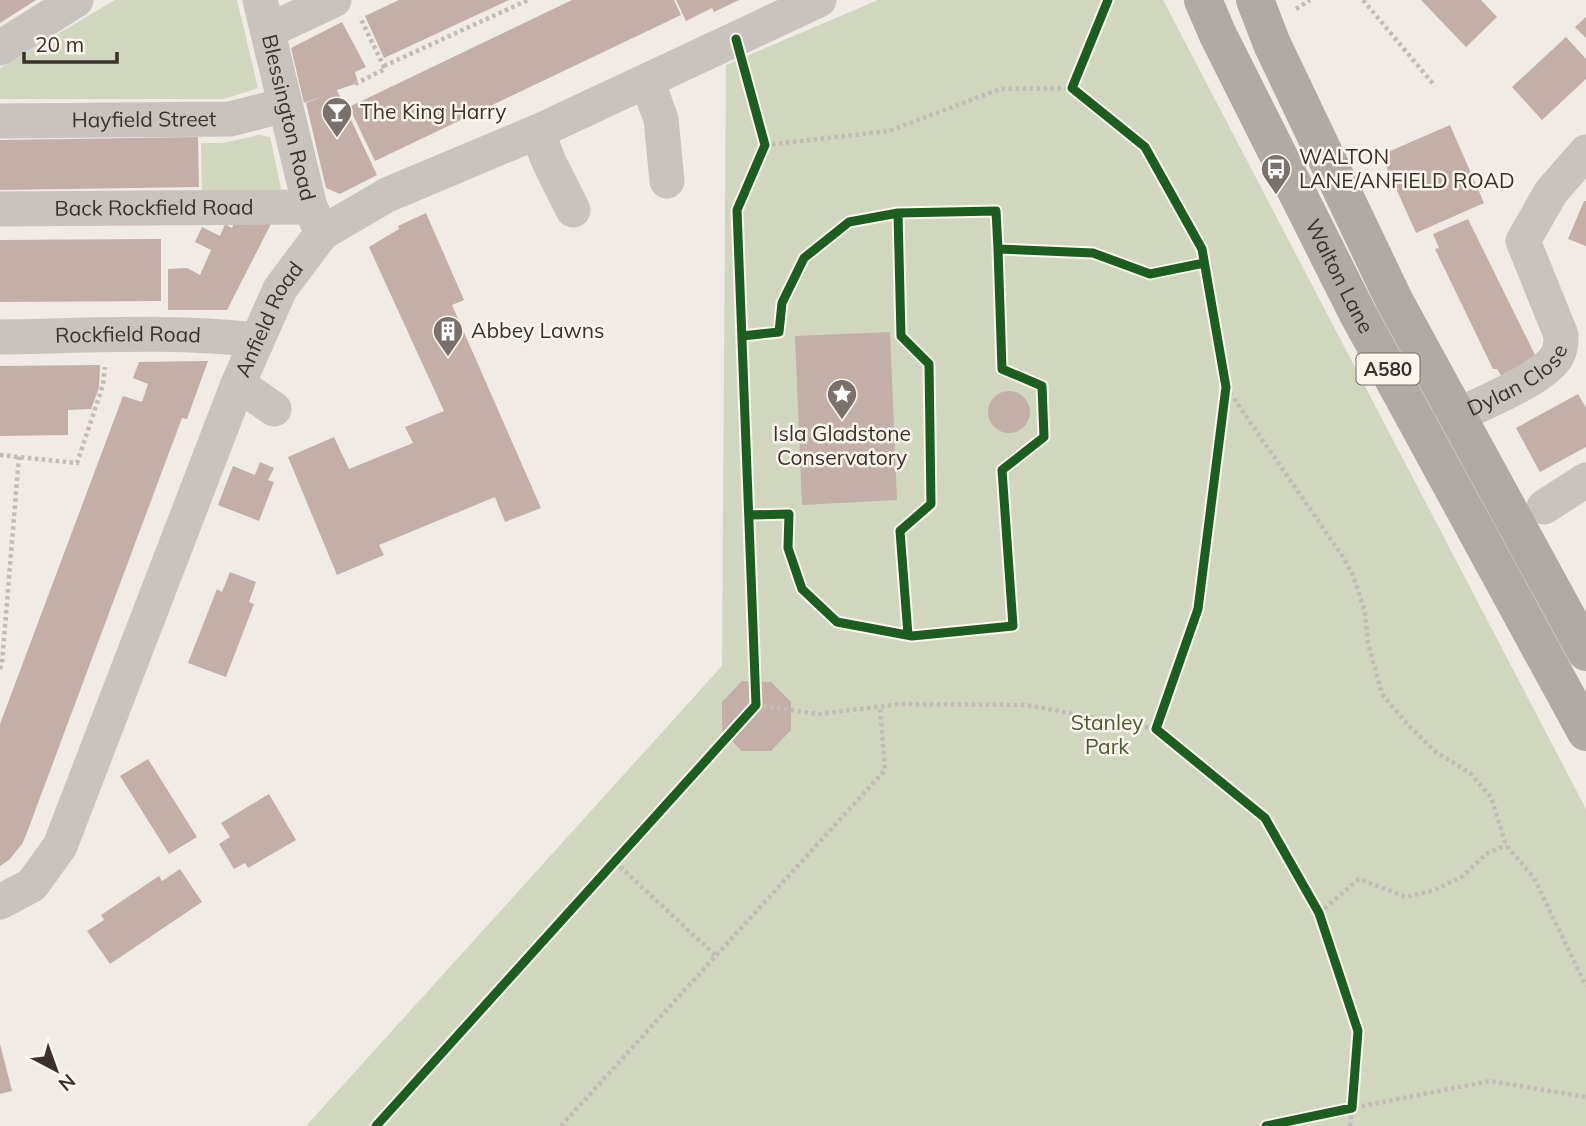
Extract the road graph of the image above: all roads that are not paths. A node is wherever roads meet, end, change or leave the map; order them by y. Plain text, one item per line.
1 (76, 0) edge
2 (818, 0) edge
3 (1203, 0) edge
4 (1255, 0) edge
5 (345, 6) edge
6 (264, 15) edge
7 (0, 48) edge
8 (647, 81) junction
9 (285, 105) junction
10 (0, 121) edge
11 (537, 132) junction
12 (1586, 152) edge
13 (667, 181) dead end
14 (0, 209) edge
15 (573, 210) dead end
16 (316, 220) junction
17 (0, 337) edge
18 (257, 340) junction
19 (237, 384) junction
20 (274, 409) dead end
21 (1457, 416) junction
22 (1586, 480) edge
23 (1544, 507) dead end
24 (1586, 652) edge
25 (1586, 732) edge
26 (0, 902) edge

1 - 7 street
2 - 8 street, Anfield Road
3 - 25 highway, Walton Lane / A580
4 - 21 highway, Walton Lane / A580
5 - 6 street
6 - 9 street, Blessington Road
8 - 11 street, Anfield Road
8 - 13 street
9 - 10 street, Hayfield Street
9 - 16 street, Blessington Road
11 - 15 street
11 - 16 street, Anfield Road
12 - 21 street, Dylan Close
14 - 16 street, Back Rockfield Road
16 - 18 street, Anfield Road
17 - 18 street, Rockfield Road
18 - 19 street, Anfield Road
19 - 20 street
19 - 26 street, Anfield Road
21 - 24 highway, Walton Lane / A580
22 - 23 street

